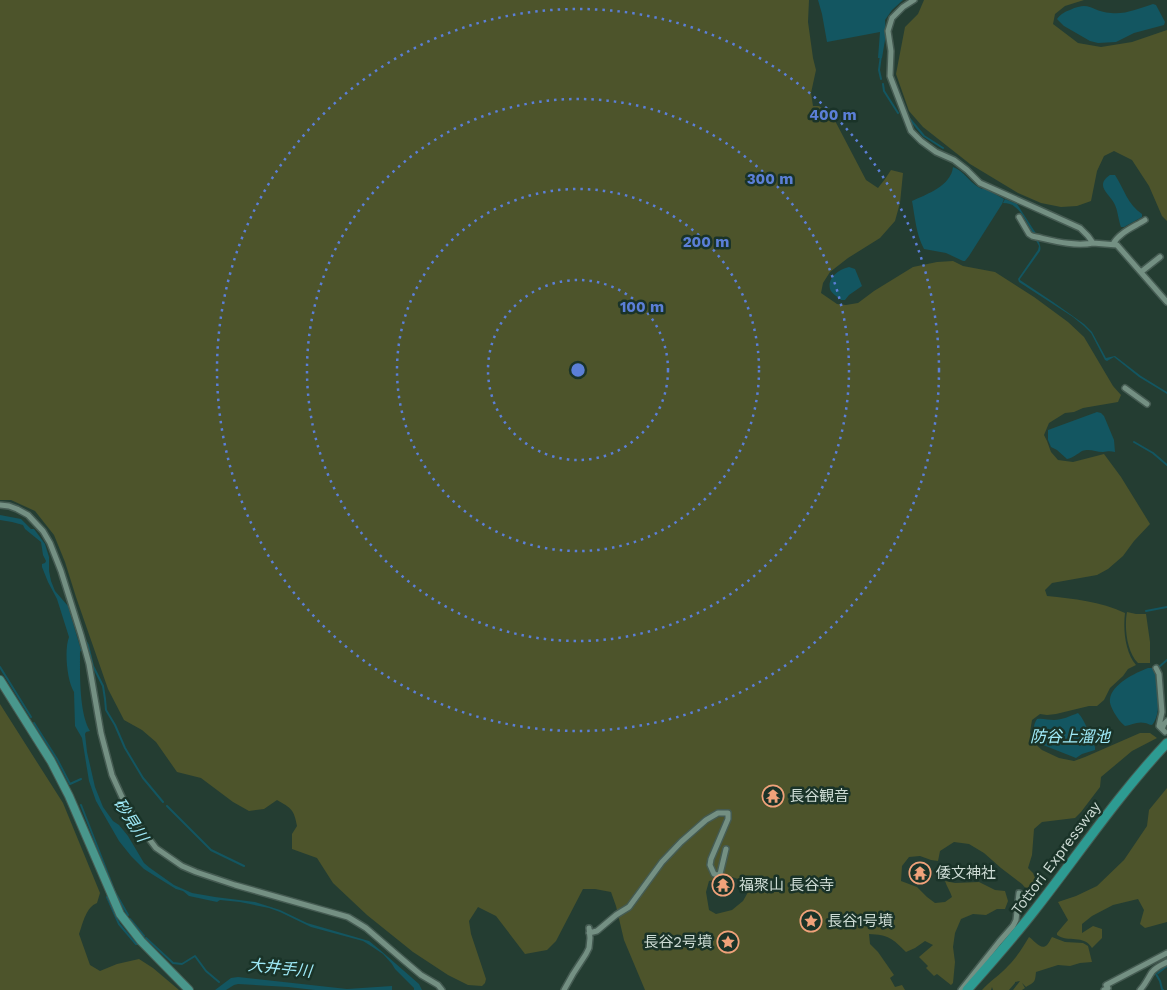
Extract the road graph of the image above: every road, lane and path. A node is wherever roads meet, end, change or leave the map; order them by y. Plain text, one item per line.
1 (914, 0) edge
2 (1019, 217) dead end
3 (1146, 220) dead end
4 (1113, 234) dead end
5 (1119, 236) junction
6 (1093, 243) junction
7 (1113, 244) junction
8 (1160, 257) dead end
9 (1141, 272) junction
10 (1167, 302) edge
11 (1125, 388) dead end
12 (1147, 404) dead end
13 (0, 505) edge
14 (1156, 668) dead end
15 (0, 680) edge
16 (1167, 720) edge
17 (1167, 743) edge
18 (1167, 750) edge
19 (726, 849) dead end
20 (1019, 893) dead end
21 (1167, 952) edge
22 (1167, 962) edge
23 (189, 990) edge
24 (442, 990) edge
25 (564, 990) edge
26 (961, 990) edge
27 (967, 990) edge
28 (973, 990) edge
29 (1104, 990) edge
30 (1140, 990) edge

1 - 6 street
2 - 6 street
3 - 5 street
4 - 5 street
5 - 7 street
6 - 7 street
7 - 9 street
8 - 9 street
9 - 10 street
11 - 12 street
13 - 24 street
14 - 16 street
15 - 23 main road
17 - 27 highway, Tottori Expressway
18 - 28 highway, Tottori Expressway
19 - 25 street
20 - 26 street
21 - 29 street
22 - 30 street

